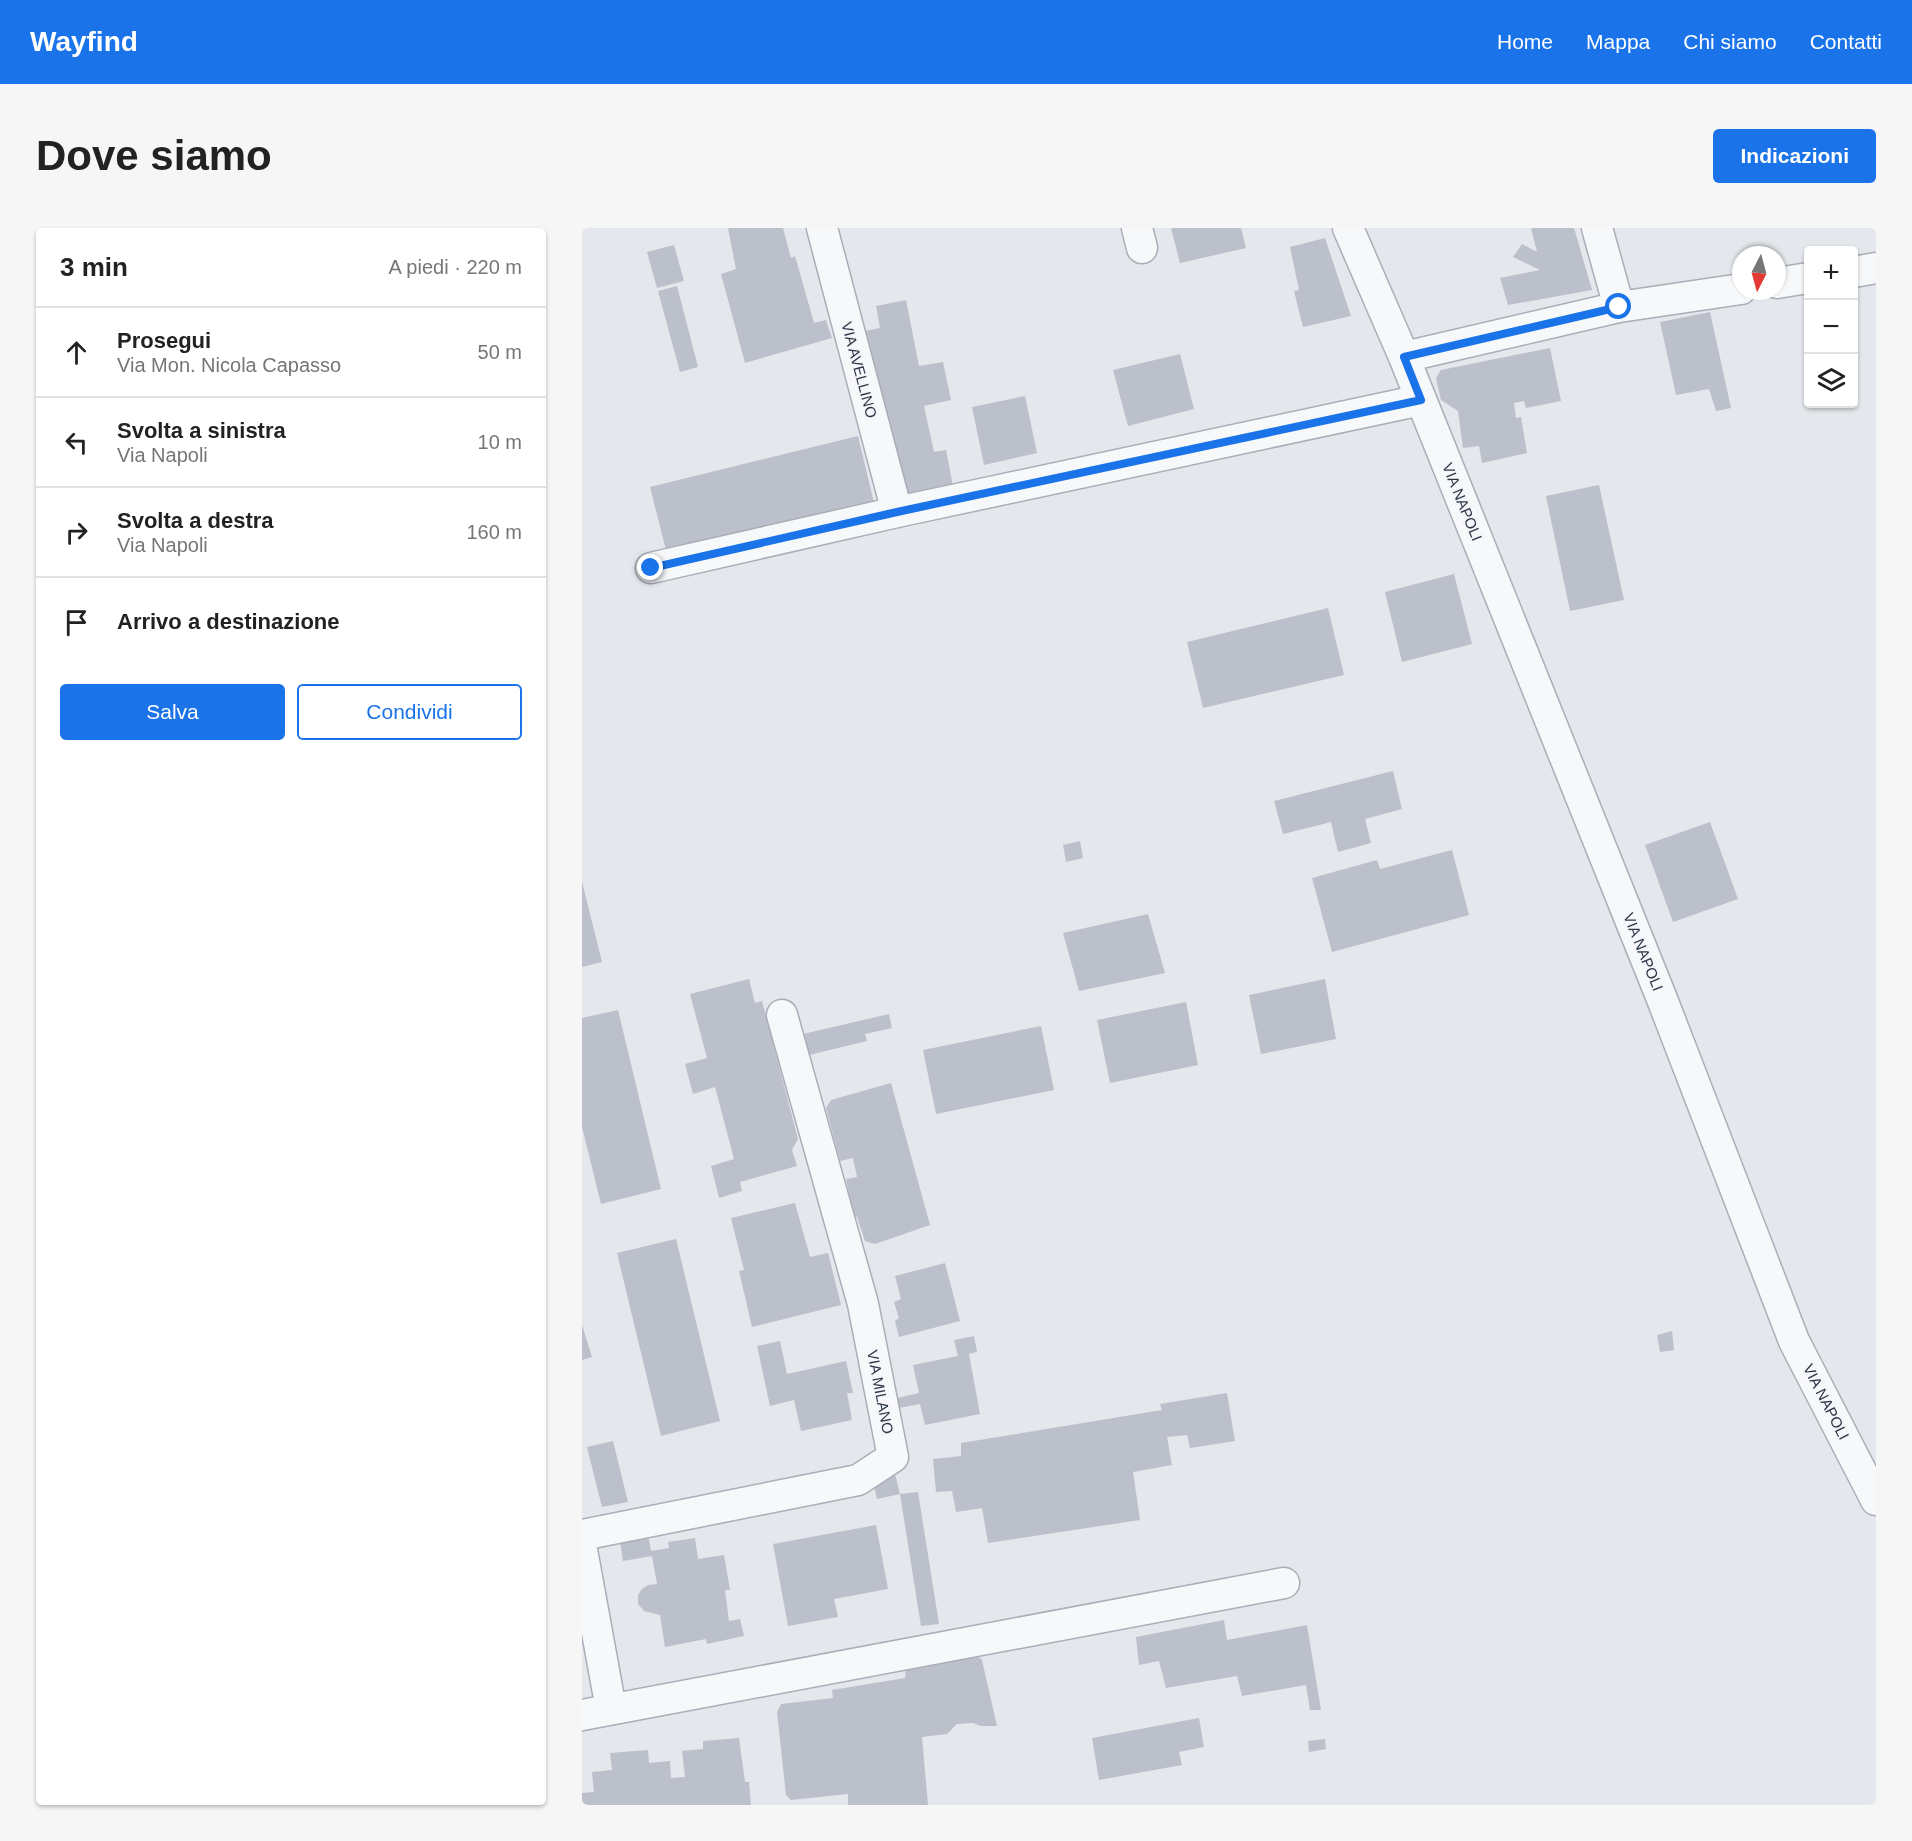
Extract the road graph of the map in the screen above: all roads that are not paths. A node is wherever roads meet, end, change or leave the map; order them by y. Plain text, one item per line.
1 (822, 228) edge
2 (1348, 228) edge
3 (1597, 228) edge
4 (1876, 268) edge
5 (1858, 271) edge
6 (1804, 279) edge
7 (1786, 282) edge
8 (1732, 290) edge
9 (1619, 307) junction
10 (1404, 357) junction
11 (1421, 400) junction
12 (897, 512) junction
13 (651, 568) dead end
14 (782, 1015) dead end
15 (1876, 1500) edge
16 (582, 1535) edge
17 (582, 1550) edge
18 (1284, 1583) dead end
19 (611, 1709) junction
20 (582, 1715) edge

1 - 12 street, VIA AVELLINO
2 - 10 street, VIA NAPOLI
3 - 9 street
4 - 5 street
6 - 7 street
8 - 9 street
9 - 10 street
10 - 11 street, VIA NAPOLI
11 - 12 street
11 - 15 street, VIA NAPOLI
12 - 13 street
14 - 16 street, VIA MILANO
17 - 19 street
18 - 19 street
19 - 20 street

